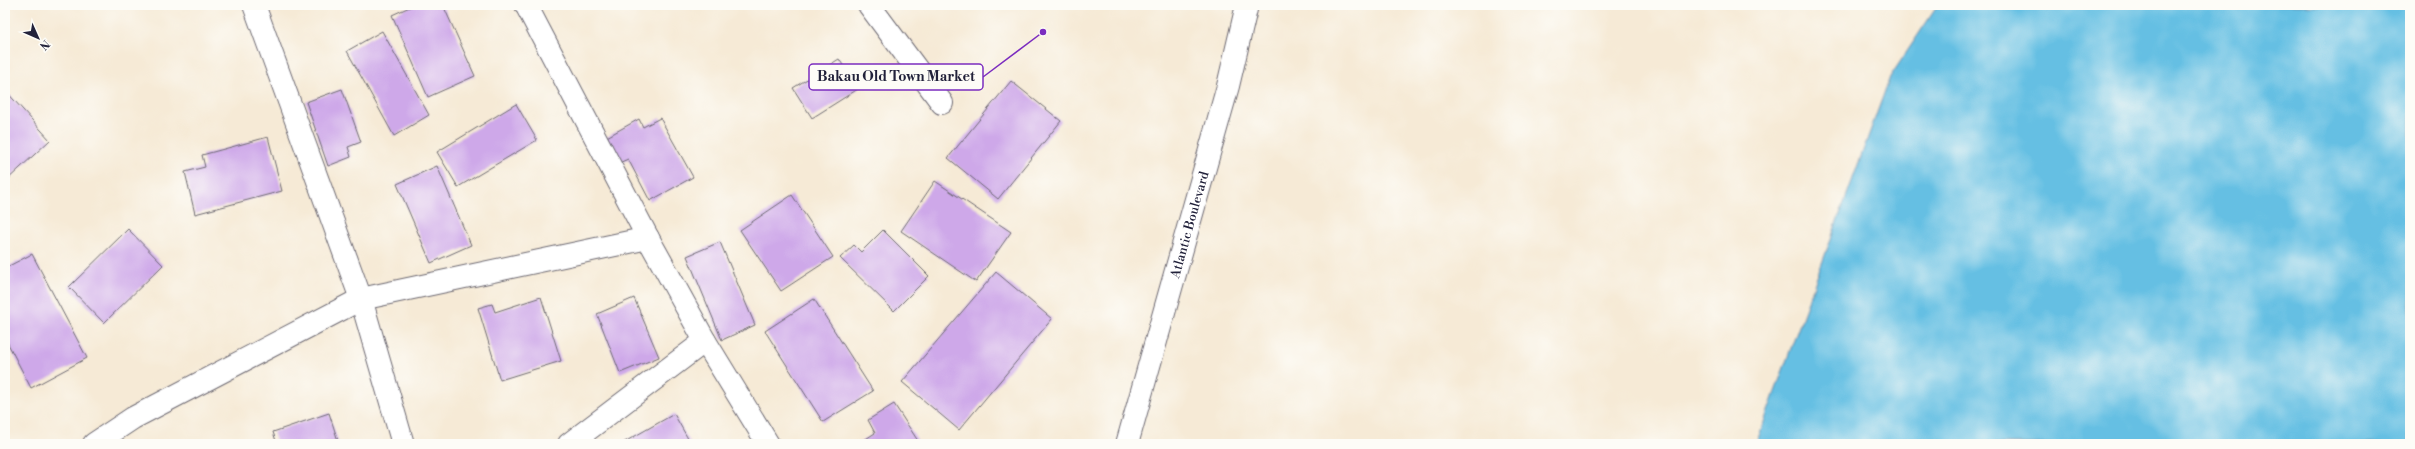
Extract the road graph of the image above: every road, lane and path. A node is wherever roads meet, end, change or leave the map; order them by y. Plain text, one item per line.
1 (254, 5) edge
2 (526, 5) edge
3 (869, 5) edge
4 (1247, 5) edge
5 (942, 103) dead end
6 (648, 238) junction
7 (361, 299) junction
8 (705, 341) junction
9 (94, 444) edge
10 (403, 444) edge
11 (569, 444) edge
12 (768, 444) edge
13 (1127, 444) edge

1 - 7 street
2 - 6 street
3 - 5 street
4 - 13 street, Atlantic Boulevard
6 - 7 street
6 - 8 street
7 - 9 street
7 - 10 street
8 - 11 street
8 - 12 street

